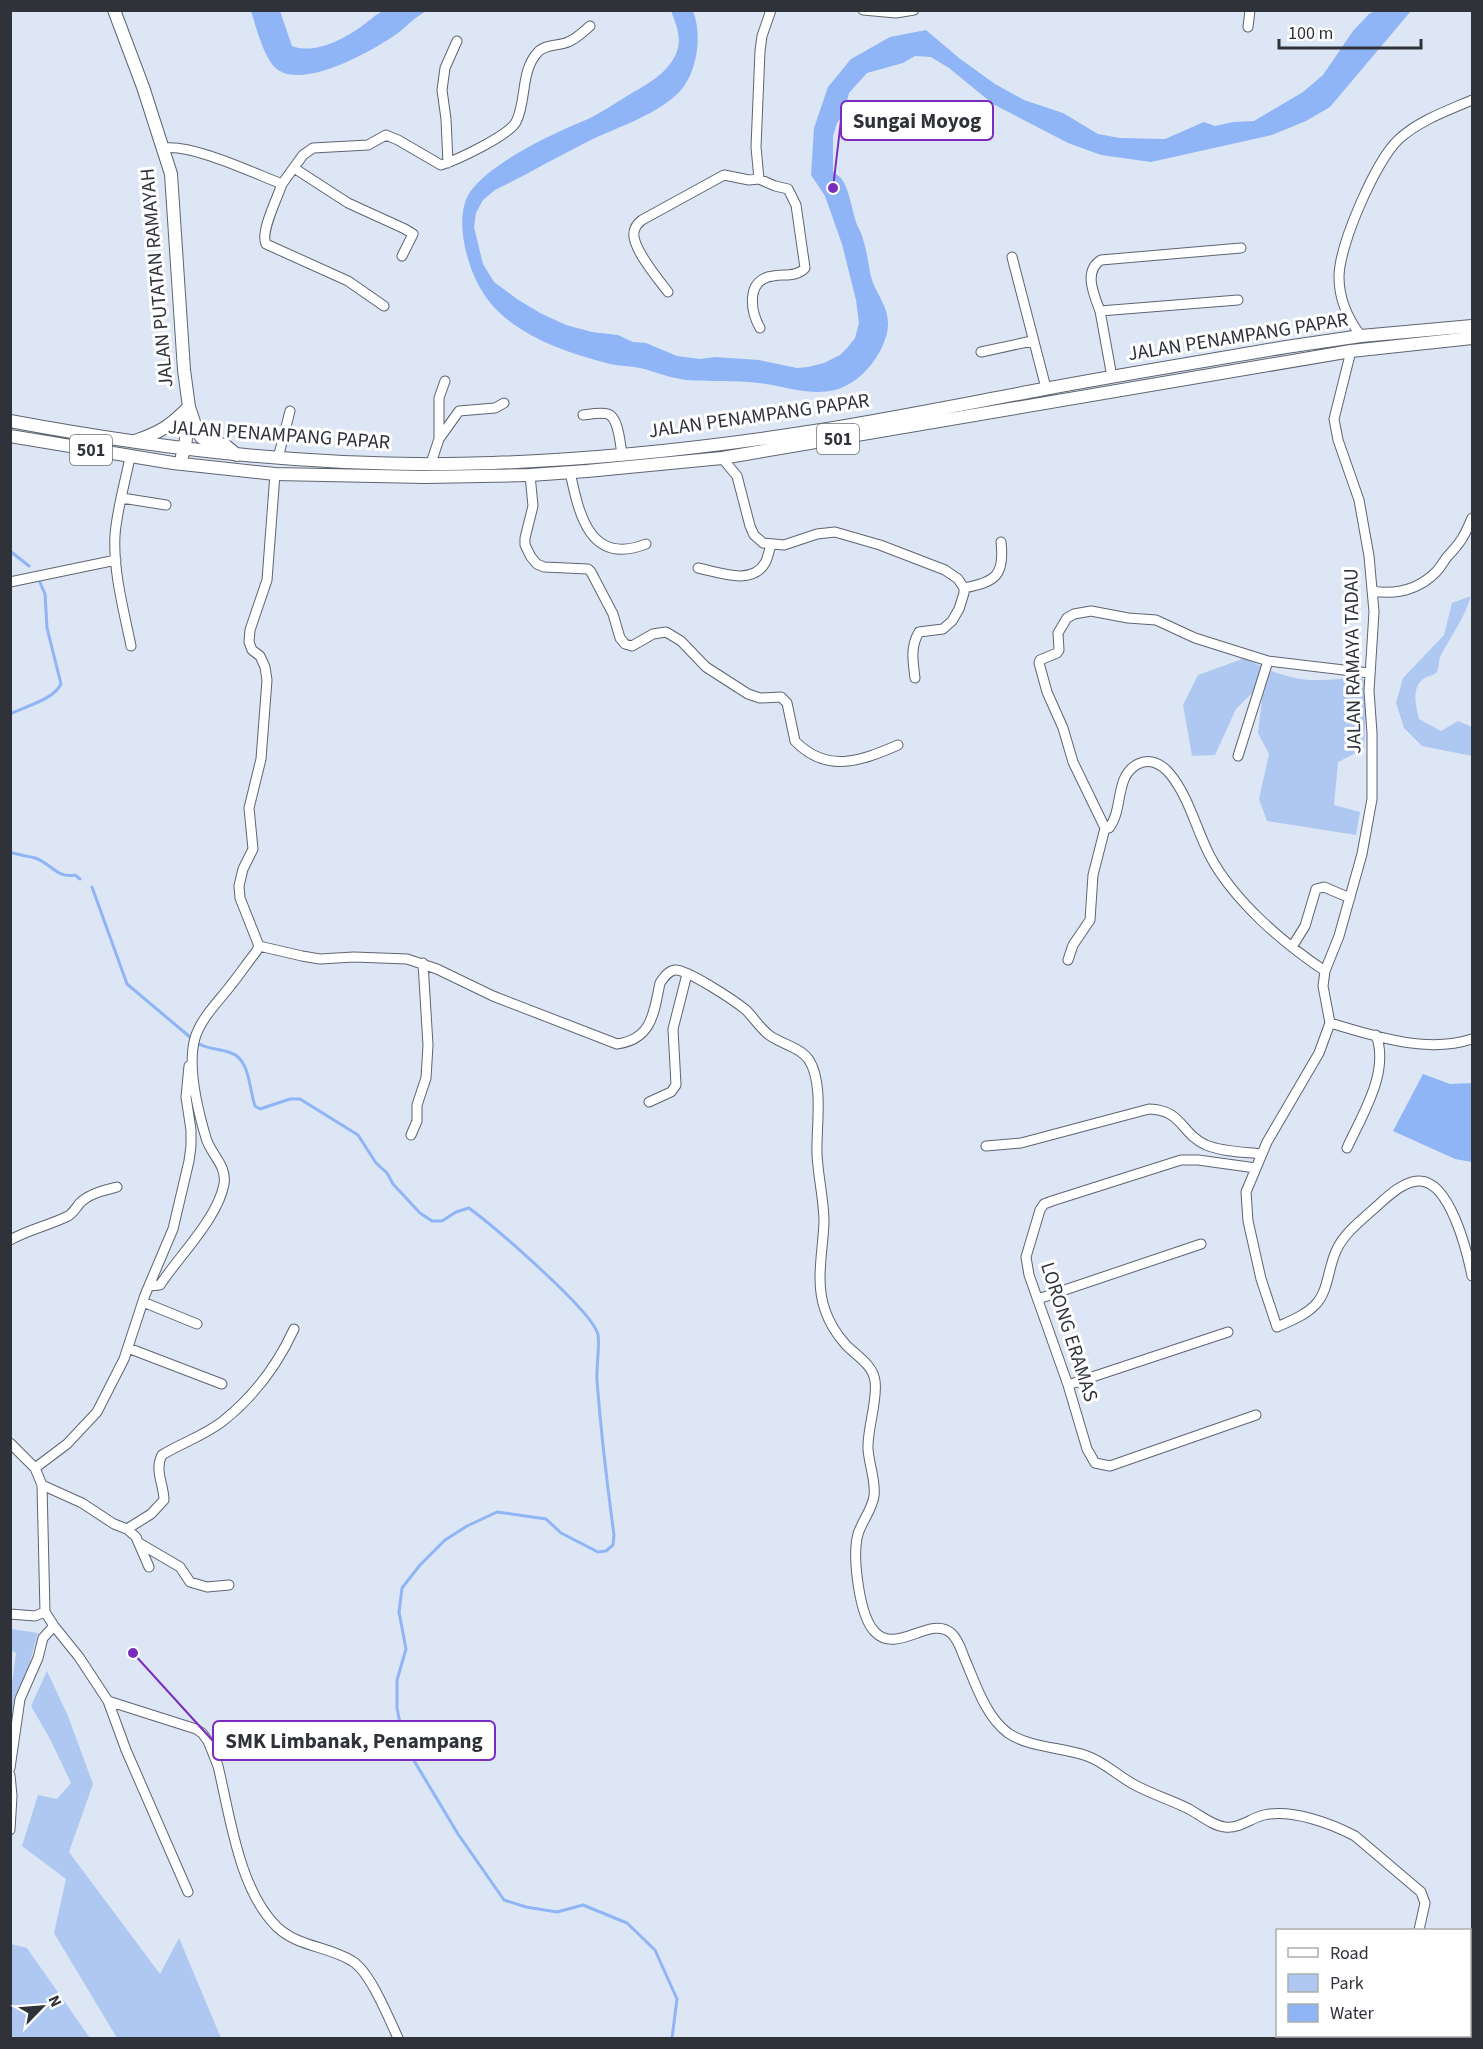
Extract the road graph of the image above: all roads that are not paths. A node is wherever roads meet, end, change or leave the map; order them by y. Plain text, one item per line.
1 (114, 10) edge
2 (771, 10) edge
3 (863, 10) edge
4 (914, 10) edge
5 (1250, 10) edge
6 (590, 26) dead end
7 (1248, 27) dead end
8 (457, 41) dead end
9 (1473, 100) edge
10 (164, 148) junction
11 (448, 163) junction
12 (294, 168) junction
13 (759, 179) junction
14 (282, 184) junction
15 (1241, 248) dead end
16 (402, 256) dead end
17 (1012, 257) dead end
18 (668, 292) dead end
19 (1238, 300) dead end
20 (384, 306) dead end
21 (1100, 311) junction
22 (1473, 326) edge
23 (760, 328) dead end
24 (1361, 336) junction
25 (1473, 338) edge
26 (1032, 341) junction
27 (1351, 351) junction
28 (981, 352) dead end
29 (1112, 377) junction
30 (445, 381) dead end
31 (1046, 388) junction
32 (504, 403) dead end
33 (189, 406) junction
34 (290, 411) dead end
35 (584, 415) dead end
36 (10, 421) edge
37 (10, 436) edge
38 (439, 439) junction
39 (131, 442) junction
40 (185, 449) junction
41 (622, 454) junction
42 (238, 455) junction
43 (130, 457) junction
44 (278, 458) junction
45 (722, 458) junction
46 (173, 463) junction
47 (431, 463) junction
48 (570, 472) junction
49 (275, 474) junction
50 (530, 475) junction
51 (122, 498) junction
52 (166, 505) dead end
53 (1473, 518) edge
54 (1001, 542) dead end
55 (646, 544) dead end
56 (771, 545) junction
57 (116, 560) junction
58 (698, 568) dead end
59 (10, 582) edge
60 (964, 588) junction
61 (1372, 591) junction
62 (131, 646) dead end
63 (1268, 661) junction
64 (1369, 673) junction
65 (915, 678) dead end
66 (898, 745) dead end
67 (1238, 756) dead end
68 (1105, 828) junction
69 (1350, 898) junction
70 (259, 946) junction
71 (1292, 947) junction
72 (1068, 960) dead end
73 (423, 963) junction
74 (1325, 971) junction
75 (687, 974) junction
76 (1330, 1023) junction
77 (1376, 1035) junction
78 (1473, 1040) edge
79 (193, 1053) junction
80 (649, 1102) dead end
81 (191, 1130) junction
82 (411, 1135) dead end
83 (207, 1143) junction
84 (986, 1146) dead end
85 (1347, 1148) dead end
86 (1262, 1154) junction
87 (1256, 1168) junction
88 (117, 1187) dead end
89 (10, 1240) edge
90 (1201, 1244) dead end
91 (1473, 1276) edge
92 (149, 1286) junction
93 (1038, 1299) junction
94 (143, 1302) junction
95 (196, 1324) dead end
96 (294, 1329) dead end
97 (1228, 1332) dead end
98 (128, 1348) junction
99 (222, 1384) dead end
100 (1068, 1385) junction
101 (1256, 1415) dead end
102 (10, 1443) edge
103 (36, 1468) junction
104 (42, 1485) junction
105 (127, 1529) junction
106 (138, 1543) junction
107 (149, 1567) dead end
108 (229, 1585) dead end
109 (45, 1612) junction
110 (10, 1614) edge
111 (54, 1626) junction
112 (108, 1701) junction
113 (10, 1768) edge
114 (10, 1775) edge
115 (10, 1830) edge
116 (188, 1892) dead end
117 (1419, 1929) edge
118 (398, 2038) edge

1 - 10 main road, JALAN PUTATAN RAMAYAH
2 - 13 street
3 - 4 street
5 - 7 street
6 - 11 street
8 - 11 street
9 - 24 street
10 - 14 street
10 - 33 main road, JALAN PUTATAN RAMAYAH
11 - 12 street
12 - 14 street
12 - 16 street
13 - 18 street
13 - 23 street
14 - 20 street
15 - 21 street
17 - 26 street
19 - 21 street
21 - 29 street
22 - 24 main road, JALAN PENAMPANG PAPAR / 501
24 - 29 main road, JALAN PENAMPANG PAPAR / 501
25 - 27 main road, JALAN PENAMPANG PAPAR / 501
26 - 28 street
26 - 31 street
27 - 45 main road, JALAN PENAMPANG PAPAR / 501
27 - 61 street, JALAN RAMAYA TADAU
29 - 31 main road, JALAN PENAMPANG PAPAR / 501
30 - 38 street
31 - 41 main road, JALAN PENAMPANG PAPAR / 501
32 - 38 street
33 - 39 main road
33 - 40 main road
33 - 42 main road
34 - 44 street
35 - 41 street
36 - 39 main road, JALAN PENAMPANG PAPAR / 501
37 - 43 main road, JALAN PENAMPANG PAPAR / 501
38 - 47 street
39 - 40 main road, JALAN PENAMPANG PAPAR / 501
40 - 42 main road, JALAN PENAMPANG PAPAR / 501
40 - 46 main road
41 - 47 main road, JALAN PENAMPANG PAPAR / 501
42 - 44 main road, JALAN PENAMPANG PAPAR / 501
43 - 46 main road, JALAN PENAMPANG PAPAR / 501
43 - 51 street
44 - 47 main road, JALAN PENAMPANG PAPAR / 501
45 - 48 main road, JALAN PENAMPANG PAPAR / 501
45 - 56 street
46 - 49 main road, JALAN PENAMPANG PAPAR / 501
48 - 50 main road, JALAN PENAMPANG PAPAR / 501
48 - 55 street
49 - 50 main road, JALAN PENAMPANG PAPAR / 501
49 - 70 street
50 - 66 street
51 - 52 street
51 - 57 street
53 - 61 street
54 - 60 street
56 - 58 street
56 - 60 street
57 - 59 street
57 - 62 street
60 - 65 street
61 - 64 street, JALAN RAMAYA TADAU
63 - 64 street
63 - 67 street
63 - 68 street
64 - 69 street, JALAN RAMAYA TADAU
68 - 71 street
68 - 72 street
69 - 71 street
69 - 74 street, JALAN RAMAYA TADAU
70 - 73 street
70 - 79 street
71 - 74 street
73 - 75 street
73 - 82 street
74 - 76 street
75 - 80 street
75 - 117 street
76 - 77 street
76 - 86 street
77 - 78 street
77 - 85 street
79 - 81 street
79 - 83 street
81 - 83 street
81 - 92 street
83 - 92 street
84 - 86 street
86 - 87 street
87 - 91 street
87 - 93 street, LORONG ERAMAS
88 - 89 street
90 - 93 street
92 - 94 street
93 - 100 street, LORONG ERAMAS
94 - 95 street
94 - 98 street
96 - 105 street
97 - 100 street
98 - 99 street
98 - 103 street
100 - 101 street, LORONG ERAMAS
102 - 103 street
103 - 104 street
104 - 105 street
104 - 109 street
105 - 106 street
106 - 107 street
106 - 108 street
109 - 110 street
109 - 111 street
111 - 112 street
111 - 113 street
112 - 116 street
112 - 118 street
114 - 115 street

